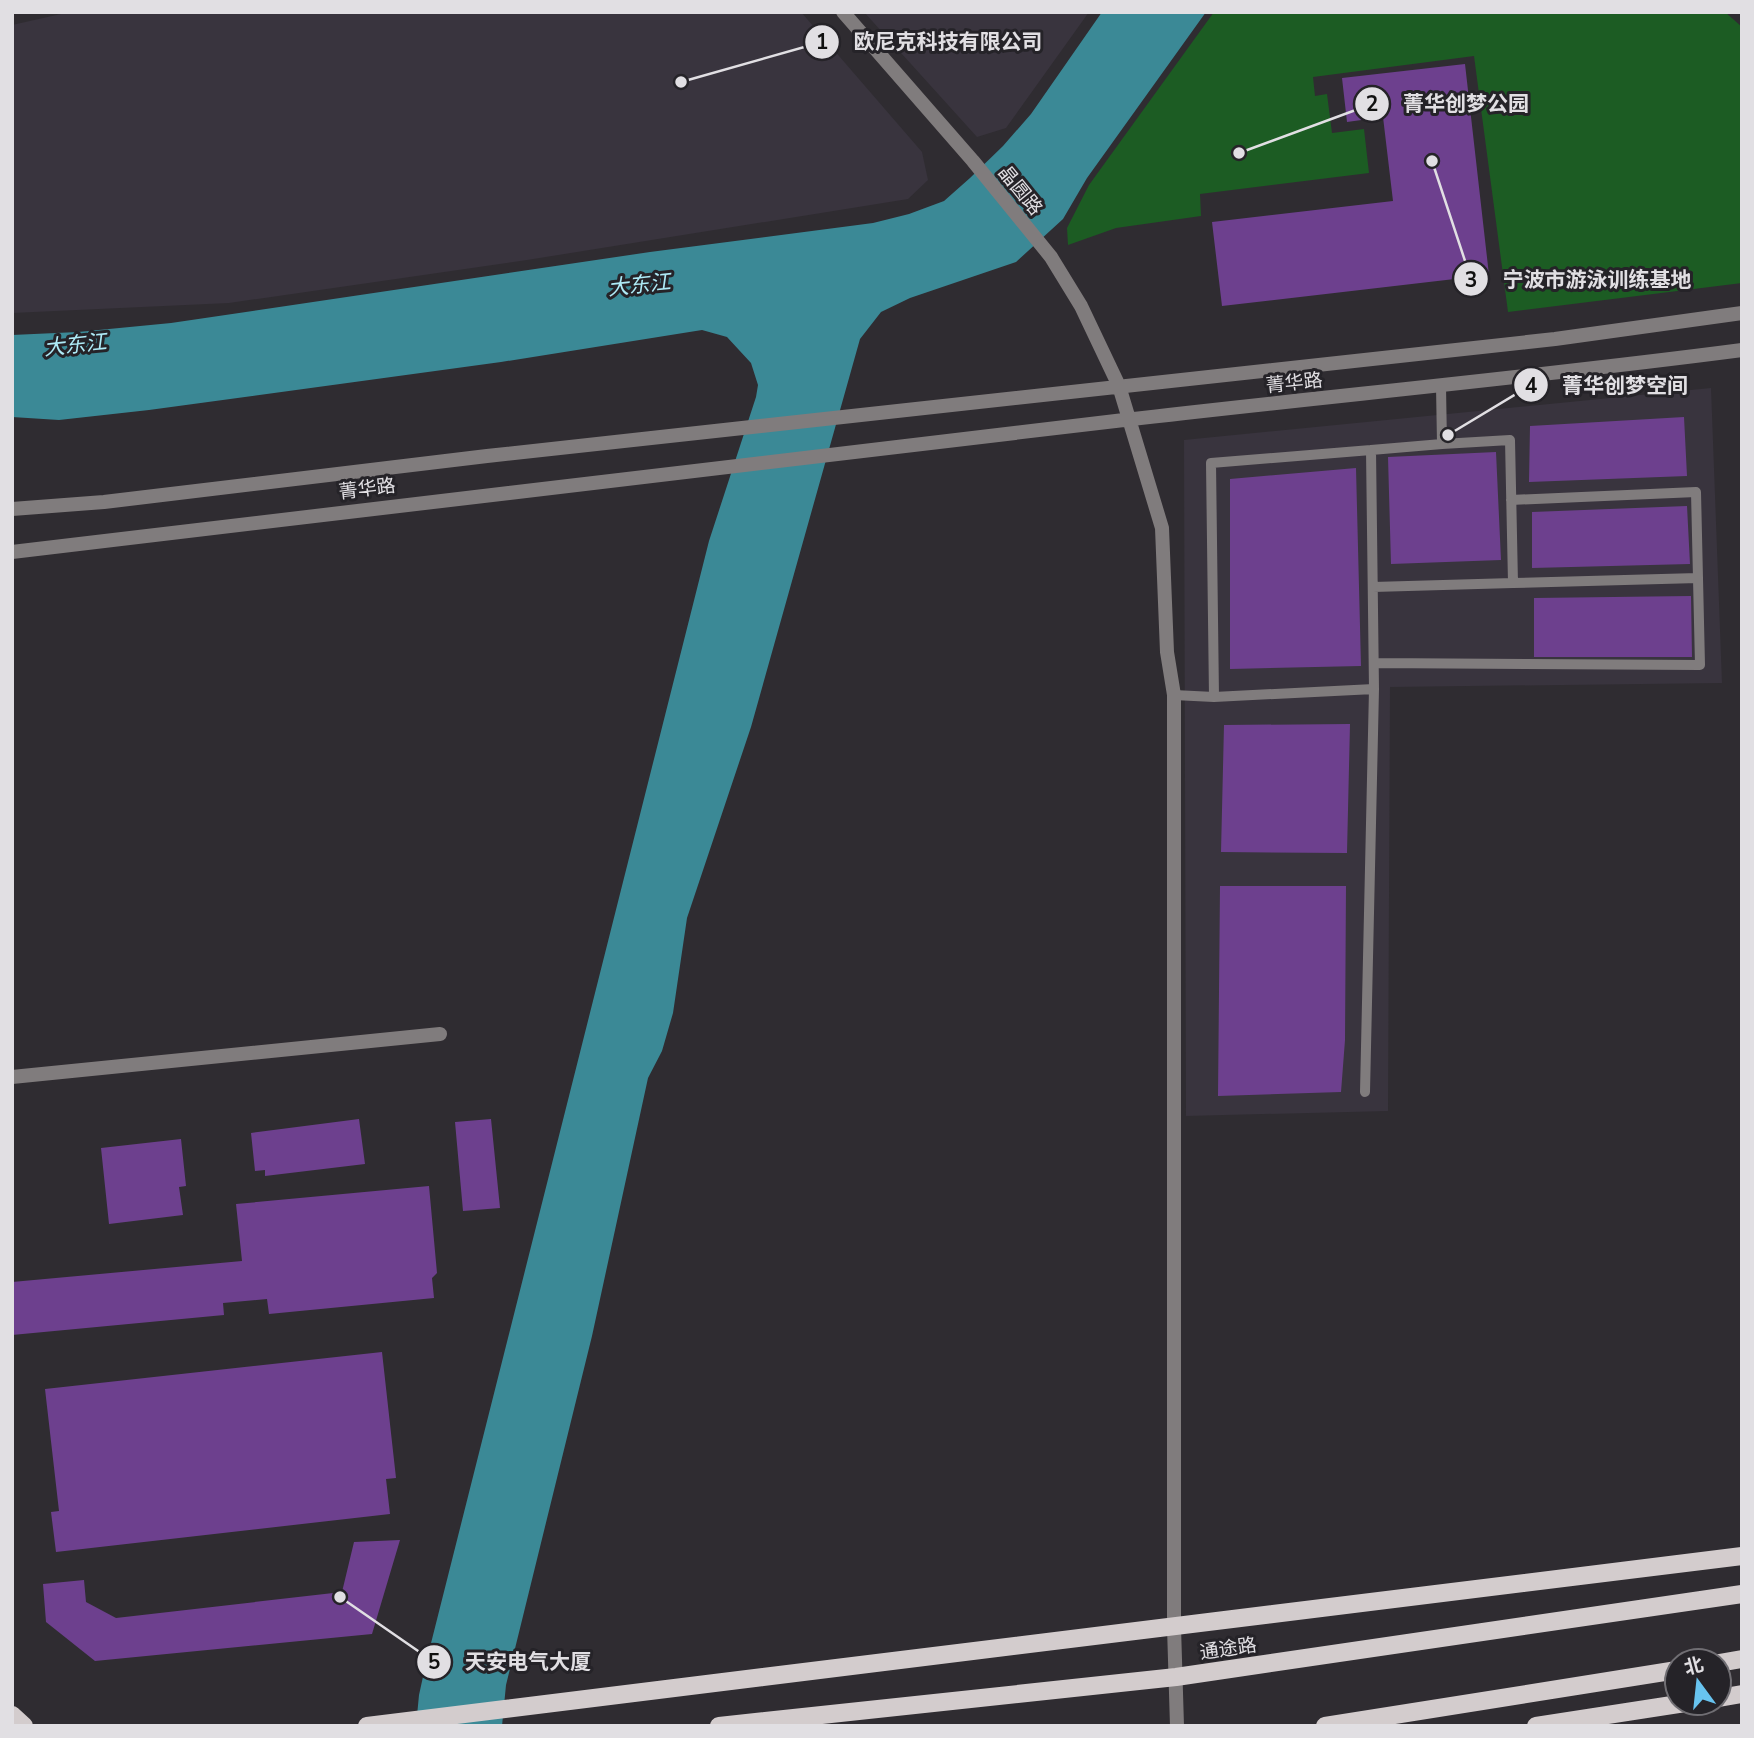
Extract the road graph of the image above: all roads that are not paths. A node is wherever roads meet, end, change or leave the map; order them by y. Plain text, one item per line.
1 (843, 12) edge
2 (1742, 313) edge
3 (1742, 349) edge
4 (1119, 386) junction
5 (1441, 386) junction
6 (1128, 419) junction
7 (1443, 444) junction
8 (1371, 450) junction
9 (1511, 500) junction
10 (12, 509) edge
11 (12, 552) edge
12 (1698, 578) junction
13 (1513, 583) junction
14 (1373, 587) junction
15 (1374, 663) junction
16 (1374, 689) junction
17 (1174, 695) junction
18 (1214, 697) junction
19 (440, 1034) dead end
20 (12, 1077) edge
21 (1364, 1092) dead end
22 (1742, 1556) edge
23 (1742, 1594) edge
24 (1174, 1627) junction
25 (1663, 1672) edge
26 (1176, 1677) junction
27 (1663, 1706) edge
28 (12, 1715) edge
29 (23, 1726) edge
30 (367, 1726) edge
31 (719, 1726) edge
32 (1177, 1726) edge
33 (1325, 1726) edge
34 (1536, 1726) edge

1 - 4 street, 晶圆路
2 - 4 street, 菁华路
3 - 5 street, 菁华路
4 - 6 street, 晶圆路
4 - 10 street, 菁华路
5 - 6 street, 菁华路
5 - 7 lane
6 - 11 street, 菁华路
6 - 17 street, 晶圆路
7 - 8 lane
7 - 9 lane
8 - 14 lane
8 - 18 lane
9 - 12 lane
9 - 13 lane
12 - 13 lane
12 - 15 lane
13 - 14 lane
14 - 15 lane
15 - 16 lane
16 - 18 lane
16 - 21 lane
17 - 18 lane
17 - 24 street, 晶圆路
19 - 20 street
22 - 24 main road
23 - 26 main road, 通途路
24 - 26 street, 晶圆路
24 - 30 main road
25 - 33 main road
26 - 31 main road, 通途路
26 - 32 street, 晶圆路
27 - 34 main road
28 - 29 main road

